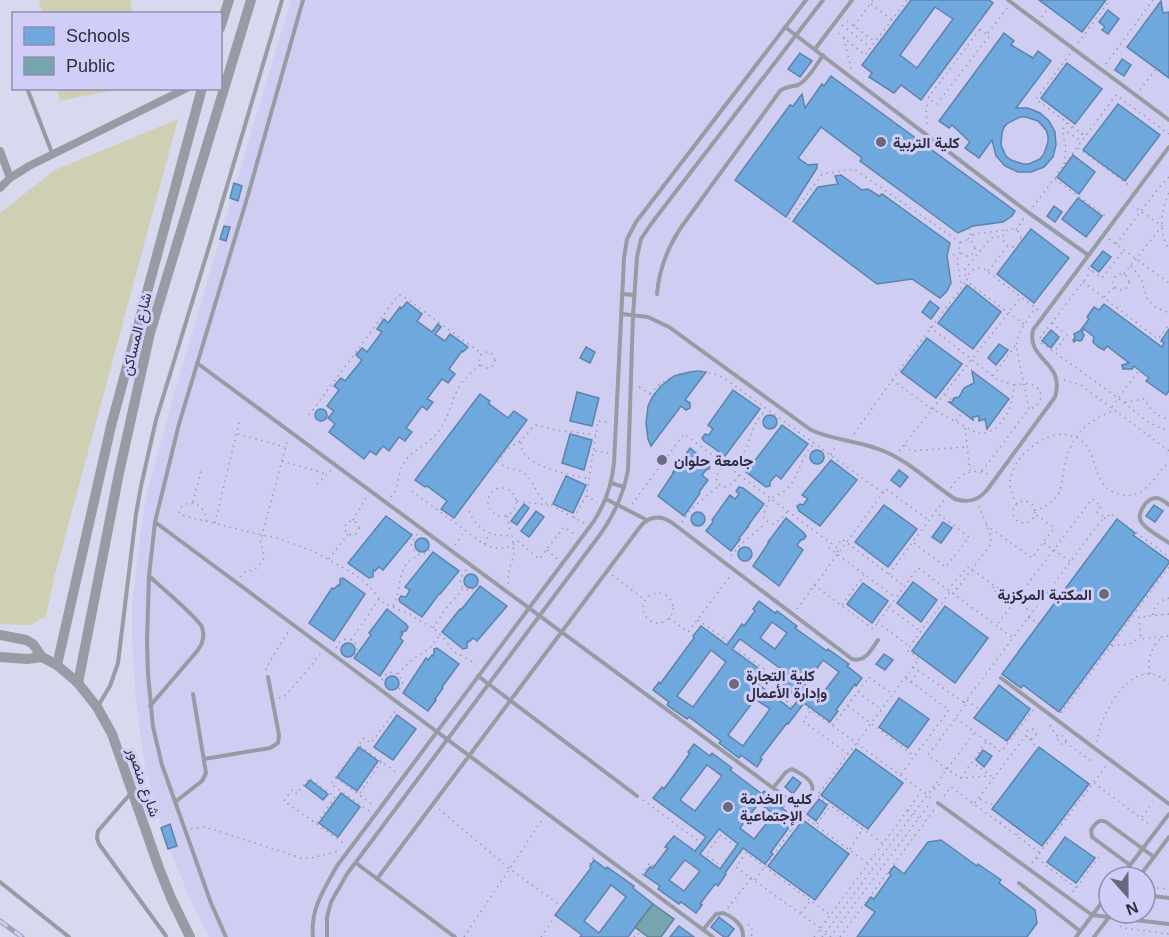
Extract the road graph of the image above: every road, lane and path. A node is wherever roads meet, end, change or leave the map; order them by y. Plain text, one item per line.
1 (229, 0) edge
2 (250, 0) edge
3 (282, 0) edge
4 (303, 0) edge
5 (806, 0) edge
6 (823, 0) edge
7 (852, 0) edge
8 (873, 0) edge
9 (907, 0) edge
10 (1110, 0) edge
11 (1154, 0) edge
12 (1010, 2) edge
13 (871, 4) junction
14 (1049, 7) dead end
15 (840, 16) junction
16 (892, 20) junction
17 (837, 21) junction
18 (222, 22) edge
19 (1038, 22) junction
20 (854, 26) junction
21 (785, 27) junction
22 (832, 27) junction
23 (857, 28) junction
24 (853, 33) junction
25 (987, 34) junction
26 (796, 35) junction
27 (843, 38) junction
28 (875, 42) junction
29 (871, 47) junction
30 (815, 49) junction
31 (1074, 49) junction
32 (823, 55) junction
33 (1156, 69) dead end
34 (1101, 70) junction
35 (853, 78) junction
36 (930, 89) dead end
37 (28, 90) edge
38 (183, 90) edge
39 (201, 90) edge
40 (933, 91) junction
41 (1136, 96) junction
42 (931, 100) junction
43 (1169, 120) edge
44 (1067, 123) junction
45 (927, 124) dead end
46 (1073, 127) junction
47 (1082, 134) junction
48 (1169, 134) edge
49 (1086, 136) junction
50 (1169, 147) edge
51 (1077, 148) junction
52 (0, 151) edge
53 (52, 154) junction
54 (1064, 166) junction
55 (1169, 177) edge
56 (10, 178) junction
57 (1055, 178) junction
58 (0, 188) edge
59 (1136, 191) junction
60 (1169, 193) edge
61 (1127, 202) junction
62 (1141, 211) junction
63 (1029, 213) junction
64 (789, 219) dead end
65 (1113, 221) junction
66 (1162, 226) junction
67 (969, 228) dead end
68 (1010, 229) junction
69 (1016, 230) junction
70 (1103, 234) junction
71 (971, 235) junction
72 (1003, 236) junction
73 (968, 240) junction
74 (961, 243) junction
75 (1116, 244) junction
76 (1007, 246) junction
77 (1169, 249) edge
78 (1124, 250) junction
79 (960, 252) junction
80 (947, 254) dead end
81 (958, 255) junction
82 (1088, 255) junction
83 (1136, 259) junction
84 (1082, 263) junction
85 (1131, 266) junction
86 (1092, 270) junction
87 (988, 272) junction
88 (1124, 274) junction
89 (966, 278) junction
90 (1083, 282) junction
91 (1169, 283) edge
92 (961, 285) junction
93 (1115, 286) junction
94 (622, 294) junction
95 (657, 294) dead end
96 (634, 295) junction
97 (1021, 297) junction
98 (1103, 298) junction
99 (1035, 308) junction
100 (1008, 313) junction
101 (1169, 313) edge
102 (621, 314) junction
103 (633, 315) junction
104 (1044, 315) junction
105 (1052, 323) junction
106 (1024, 324) junction
107 (1169, 325) edge
108 (930, 327) junction
109 (1158, 339) junction
110 (1158, 344) dead end
111 (1016, 346) junction
112 (1054, 352) junction
113 (482, 354) junction
114 (971, 359) junction
115 (197, 363) junction
116 (480, 365) junction
117 (1139, 370) dead end
118 (993, 376) junction
119 (892, 380) junction
120 (1057, 380) junction
121 (631, 382) junction
122 (1024, 384) junction
123 (1014, 385) junction
124 (650, 394) junction
125 (944, 394) junction
126 (653, 396) dead end
127 (1118, 398) junction
128 (952, 400) dead end
129 (1124, 402) junction
130 (1112, 408) junction
131 (767, 409) junction
132 (932, 409) junction
133 (1029, 409) junction
134 (1115, 411) junction
135 (963, 412) dead end
136 (309, 415) dead end
137 (240, 419) dead end
138 (1169, 419) edge
139 (616, 422) junction
140 (955, 422) junction
141 (965, 427) junction
142 (857, 428) dead end
143 (1169, 430) edge
144 (290, 431) junction
145 (237, 433) junction
146 (596, 435) junction
147 (1076, 437) junction
148 (840, 440) junction
149 (521, 441) junction
150 (814, 444) junction
151 (905, 444) junction
152 (285, 447) junction
153 (967, 447) junction
154 (901, 449) dead end
155 (594, 450) junction
156 (1169, 452) edge
157 (615, 455) junction
158 (831, 456) junction
159 (281, 461) junction
160 (1169, 462) edge
161 (723, 463) junction
162 (336, 465) junction
163 (201, 471) dead end
164 (982, 471) junction
165 (970, 472) junction
166 (327, 474) junction
167 (739, 475) junction
168 (590, 479) junction
169 (995, 479) junction
170 (611, 483) junction
171 (317, 484) dead end
172 (720, 485) junction
173 (624, 487) junction
174 (370, 490) junction
175 (412, 491) dead end
176 (883, 493) junction
177 (948, 495) junction
178 (586, 496) junction
179 (770, 498) junction
180 (606, 499) junction
181 (976, 500) junction
182 (516, 501) junction
183 (386, 502) junction
184 (192, 503) junction
185 (618, 504) junction
186 (1017, 504) junction
187 (549, 505) junction
188 (604, 505) junction
189 (1169, 505) edge
190 (628, 509) junction
191 (469, 511) dead end
192 (788, 511) junction
193 (936, 512) junction
194 (1034, 512) junction
195 (507, 515) junction
196 (1104, 517) junction
197 (574, 518) junction
198 (647, 520) junction
199 (206, 521) junction
200 (353, 521) junction
201 (930, 521) junction
202 (155, 522) junction
203 (767, 522) junction
204 (214, 523) junction
205 (986, 525) junction
206 (590, 526) junction
207 (421, 528) junction
208 (679, 528) junction
209 (465, 531) junction
210 (490, 533) junction
211 (348, 534) junction
212 (262, 535) junction
213 (512, 535) junction
214 (581, 538) junction
215 (437, 540) junction
216 (846, 542) junction
217 (913, 543) junction
218 (1043, 543) junction
219 (1169, 543) edge
220 (485, 545) junction
221 (513, 545) junction
222 (451, 550) junction
223 (546, 550) junction
224 (1054, 550) junction
225 (838, 553) junction
226 (420, 555) junction
227 (1169, 557) edge
228 (329, 559) junction
229 (1070, 562) junction
230 (562, 563) junction
231 (470, 564) junction
232 (727, 564) junction
233 (1169, 567) edge
234 (972, 569) junction
235 (734, 570) junction
236 (606, 571) junction
237 (889, 574) junction
238 (865, 575) junction
239 (149, 576) junction
240 (486, 576) junction
241 (237, 583) junction
242 (814, 585) junction
243 (904, 586) junction
244 (994, 586) junction
245 (464, 588) junction
246 (957, 589) junction
247 (507, 591) junction
248 (950, 592) junction
249 (953, 594) junction
250 (379, 598) junction
251 (896, 598) junction
252 (1169, 598) edge
253 (645, 599) junction
254 (1016, 601) junction
255 (1013, 604) junction
256 (842, 606) junction
257 (392, 607) junction
258 (888, 607) junction
259 (528, 608) junction
260 (1032, 612) junction
261 (793, 614) junction
262 (1169, 614) edge
263 (540, 615) junction
264 (1153, 616) junction
265 (1028, 617) junction
266 (669, 618) junction
267 (698, 619) junction
268 (877, 622) junction
269 (1039, 624) dead end
270 (293, 625) junction
271 (996, 626) junction
272 (433, 628) junction
273 (561, 631) junction
274 (921, 631) junction
275 (0, 635) edge
276 (440, 635) junction
277 (1141, 636) junction
278 (1169, 636) edge
279 (1162, 637) junction
280 (1012, 638) junction
281 (351, 640) junction
282 (879, 640) dead end
283 (729, 642) dead end
284 (910, 646) junction
285 (1110, 646) junction
286 (734, 647) dead end
287 (324, 648) junction
288 (332, 654) junction
289 (0, 657) edge
290 (42, 657) junction
291 (57, 665) junction
292 (347, 665) junction
293 (913, 667) junction
294 (484, 668) junction
295 (919, 671) junction
296 (398, 674) junction
297 (1150, 674) junction
298 (478, 676) junction
299 (268, 677) joint
300 (905, 678) junction
301 (1001, 678) dead end
302 (911, 682) junction
303 (78, 684) junction
304 (1169, 684) edge
305 (489, 685) junction
306 (377, 687) junction
307 (858, 692) junction
308 (194, 694) dead end
309 (892, 694) junction
310 (781, 695) junction
311 (846, 695) dead end
312 (393, 699) junction
313 (967, 699) junction
314 (273, 700) junction
315 (510, 700) junction
316 (798, 700) dead end
317 (852, 700) junction
318 (964, 703) junction
319 (400, 704) junction
320 (803, 704) dead end
321 (1037, 704) junction
322 (150, 706) junction
323 (792, 706) dead end
324 (847, 706) junction
325 (97, 707) junction
326 (881, 709) junction
327 (811, 710) junction
328 (980, 710) dead end
329 (956, 718) junction
330 (1057, 718) junction
331 (871, 724) junction
332 (833, 726) junction
333 (437, 732) junction
334 (975, 732) junction
335 (1026, 735) junction
336 (1029, 739) junction
337 (448, 740) junction
338 (986, 741) junction
339 (1065, 742) dead end
340 (857, 743) junction
341 (359, 745) junction
342 (1038, 749) dead end
343 (1096, 749) junction
344 (848, 754) junction
345 (469, 755) junction
346 (914, 756) junction
347 (204, 759) junction
348 (1111, 760) junction
349 (382, 762) junction
350 (972, 762) junction
351 (1094, 763) dead end
352 (947, 769) junction
353 (900, 775) junction
354 (335, 777) junction
355 (404, 777) junction
356 (961, 778) junction
357 (1093, 783) junction
358 (773, 788) junction
359 (922, 791) junction
360 (132, 792) junction
361 (359, 794) junction
362 (928, 795) junction
363 (637, 796) joint
364 (1158, 796) junction
365 (979, 798) junction
366 (933, 799) junction
367 (175, 802) junction
368 (811, 803) dead end
369 (938, 803) junction
370 (433, 804) junction
371 (974, 804) junction
372 (1169, 804) edge
373 (996, 805) dead end
374 (831, 806) junction
375 (380, 809) junction
376 (908, 810) junction
377 (547, 813) junction
378 (913, 814) junction
379 (1169, 814) edge
380 (375, 816) junction
381 (801, 816) junction
382 (919, 818) junction
383 (1004, 818) dead end
384 (1141, 818) junction
385 (999, 823) junction
386 (317, 824) junction
387 (816, 825) junction
388 (863, 829) junction
389 (186, 830) junction
390 (1020, 830) dead end
391 (1157, 830) junction
392 (1016, 836) junction
393 (1169, 837) edge
394 (701, 843) dead end
395 (882, 844) junction
396 (706, 847) dead end
397 (351, 848) junction
398 (1107, 848) junction
399 (710, 849) junction
400 (849, 849) junction
401 (1143, 849) junction
402 (742, 851) dead end
403 (598, 852) junction
404 (1040, 853) junction
405 (746, 854) junction
406 (1154, 857) junction
407 (1036, 858) junction
408 (356, 863) junction
409 (868, 863) junction
410 (766, 865) junction
411 (1130, 865) joint
412 (1148, 865) edge
413 (651, 867) dead end
414 (591, 868) dead end
415 (1028, 868) junction
416 (510, 869) junction
417 (751, 878) junction
418 (377, 879) junction
419 (755, 880) junction
420 (638, 881) junction
421 (0, 882) edge
422 (1019, 883) dead end
423 (879, 885) junction
424 (883, 887) dead end
425 (1076, 888) junction
426 (1068, 898) junction
427 (810, 901) junction
428 (558, 904) dead end
429 (729, 907) dead end
430 (1097, 909) edge
431 (801, 914) junction
432 (830, 915) junction
433 (1092, 915) junction
434 (1097, 915) edge
435 (552, 921) dead end
436 (1123, 928) dead end
437 (820, 929) junction
438 (704, 930) junction
439 (1080, 931) junction
440 (824, 933) junction
441 (1169, 934) edge
442 (166, 936) edge
443 (69, 937) edge
444 (190, 937) edge
445 (226, 937) edge
446 (313, 937) edge
447 (327, 937) edge
448 (455, 937) edge
449 (464, 937) edge
450 (541, 937) edge
451 (634, 937) edge
452 (642, 937) edge
453 (712, 937) edge
454 (743, 937) edge
455 (814, 937) edge
456 (822, 937) edge
457 (830, 937) edge
458 (840, 937) edge
459 (1076, 937) edge

1 - 18 street
2 - 303 street, شارع المساكن
3 - 325 lane
4 - 115 lane
5 - 21 lane
6 - 26 lane
7 - 15 lane
8 - 13 path
9 - 16 path
10 - 31 path
11 - 34 path
12 - 19 lane
12 - 25 path
13 - 16 path
13 - 20 path
14 - 19 path
15 - 17 lane
15 - 20 path
16 - 28 path
17 - 22 lane
17 - 24 path
19 - 31 lane
20 - 23 path
21 - 26 lane
21 - 94 lane
22 - 27 path
22 - 30 lane
23 - 24 path
23 - 28 path
24 - 29 path
25 - 40 path
25 - 42 path
26 - 30 lane
26 - 96 lane
27 - 29 path
27 - 35 path
28 - 29 path
30 - 32 lane
31 - 34 lane
31 - 44 path
32 - 35 lane
32 - 95 lane
33 - 41 path
34 - 41 lane
35 - 63 lane
36 - 40 path
37 - 53 lane
38 - 53 street
39 - 291 street, شارع المساكن
40 - 42 path
41 - 43 lane
42 - 45 path
44 - 46 path
44 - 54 path
46 - 47 path
46 - 47 path
47 - 49 path
48 - 49 path
49 - 51 path
50 - 59 lane
51 - 54 path
51 - 59 path
52 - 56 street
53 - 56 street
54 - 57 path
55 - 62 path
56 - 58 street
57 - 63 path
57 - 65 path
59 - 61 lane
60 - 66 path
61 - 62 path
61 - 65 lane
62 - 66 path
62 - 75 path
63 - 69 path
63 - 82 lane
64 - 74 path
65 - 70 lane
66 - 77 path
66 - 83 path
67 - 71 path
68 - 69 path
68 - 71 path
68 - 72 path
69 - 76 path
70 - 75 path
70 - 82 lane
71 - 73 path
72 - 76 path
72 - 89 path
73 - 74 path
73 - 79 path
74 - 79 path
75 - 78 path
76 - 87 path
78 - 83 path
78 - 86 path
79 - 81 path
80 - 81 path
81 - 92 path
82 - 84 lane
83 - 85 path
83 - 91 path
84 - 86 path
84 - 104 lane
85 - 88 path
85 - 101 path
86 - 90 path
87 - 89 path
87 - 97 path
88 - 93 path
88 - 93 path
89 - 92 path
89 - 100 path
90 - 98 path
90 - 105 path
92 - 108 path
93 - 98 path
94 - 96 lane
94 - 102 lane
96 - 103 lane
97 - 99 path
97 - 100 path
98 - 109 path
99 - 104 path
99 - 106 path
100 - 106 path
100 - 114 path
102 - 103 lane
102 - 139 lane
103 - 121 lane
103 - 148 lane
104 - 120 lane
105 - 112 path
105 - 112 path
106 - 111 path
107 - 109 path
108 - 114 path
108 - 119 path
109 - 110 path
111 - 118 path
111 - 122 path
112 - 127 path
113 - 116 path
113 - 116 path
113 - 136 path
114 - 118 path
114 - 125 path
115 - 144 lane
115 - 202 lane
116 - 183 path
117 - 127 path
118 - 123 path
119 - 132 path
119 - 142 path
120 - 130 path
120 - 169 lane
121 - 124 path
121 - 173 lane
122 - 123 path
122 - 133 path
122 - 133 path
123 - 141 path
124 - 126 path
124 - 131 path
125 - 128 path
125 - 132 path
127 - 129 path
127 - 130 path
129 - 138 path
129 - 143 path
130 - 134 path
131 - 150 path
131 - 161 path
132 - 140 path
132 - 151 path
133 - 164 path
134 - 147 path
134 - 156 path
135 - 140 path
137 - 145 path
139 - 146 path
139 - 157 lane
140 - 141 path
141 - 153 path
144 - 152 path
144 - 162 lane
145 - 152 path
145 - 204 path
146 - 149 path
146 - 155 path
147 - 160 path
147 - 186 path
147 - 194 path
148 - 158 path
148 - 177 lane
149 - 168 path
149 - 187 path
150 - 158 path
150 - 179 path
151 - 153 path
151 - 154 path
152 - 159 path
153 - 165 path
155 - 157 path
155 - 168 path
157 - 170 lane
158 - 176 path
159 - 166 path
159 - 212 path
161 - 167 path
161 - 172 path
161 - 190 path
162 - 166 path
162 - 174 lane
163 - 184 path
164 - 165 path
164 - 169 path
165 - 177 path
166 - 171 path
167 - 172 path
167 - 179 path
168 - 178 path
169 - 181 lane
170 - 173 lane
170 - 180 lane
172 - 208 path
173 - 185 lane
174 - 183 lane
174 - 200 path
175 - 209 path
176 - 201 path
176 - 216 path
177 - 181 lane
177 - 193 path
178 - 188 path
178 - 197 path
179 - 192 path
179 - 203 path
180 - 185 lane
180 - 188 lane
181 - 205 path
182 - 187 path
182 - 195 path
182 - 195 path
183 - 207 lane
184 - 199 path
184 - 199 path
185 - 190 lane
185 - 263 lane
186 - 194 path
186 - 194 path
187 - 197 path
188 - 206 lane
189 - 219 lane
190 - 198 lane
191 - 210 path
192 - 203 path
192 - 225 path
193 - 201 path
193 - 217 path
194 - 218 path
195 - 213 path
196 - 224 path
196 - 227 path
196 - 229 path
197 - 206 path
198 - 208 lane
198 - 236 lane
199 - 204 path
200 - 211 path
200 - 211 path
201 - 217 path
202 - 239 lane
202 - 241 lane
203 - 232 path
204 - 212 path
205 - 218 path
205 - 234 path
206 - 214 lane
207 - 215 lane
207 - 226 path
208 - 232 lane
209 - 220 path
209 - 222 path
210 - 213 path
210 - 220 path
211 - 228 path
212 - 228 path
212 - 241 path
213 - 221 path
214 - 223 path
214 - 230 lane
215 - 222 lane
215 - 226 path
216 - 225 path
216 - 225 path
216 - 237 path
217 - 237 path
218 - 224 path
220 - 221 path
221 - 223 path
221 - 247 path
222 - 231 lane
223 - 230 path
224 - 229 path
224 - 254 path
225 - 238 path
225 - 242 path
226 - 257 path
228 - 250 path
229 - 260 path
230 - 259 lane
231 - 240 lane
231 - 245 path
232 - 235 lane
233 - 285 path
234 - 244 path
234 - 246 path
234 - 246 path
235 - 261 lane
235 - 267 path
236 - 253 path
236 - 273 lane
237 - 243 path
238 - 251 path
238 - 256 path
239 - 322 lane
239 - 322 lane
240 - 245 path
240 - 247 lane
241 - 270 lane
242 - 256 path
242 - 261 path
243 - 248 path
243 - 251 path
244 - 254 path
244 - 255 path
245 - 272 path
246 - 249 path
247 - 259 lane
248 - 249 path
248 - 274 path
249 - 271 path
250 - 257 path
250 - 281 path
251 - 258 path
252 - 264 path
253 - 266 path
253 - 266 path
254 - 255 path
254 - 260 path
255 - 271 path
256 - 268 path
257 - 272 path
258 - 268 path
258 - 274 path
259 - 263 lane
259 - 294 lane
260 - 265 path
261 - 282 lane
262 - 264 path
263 - 273 lane
263 - 305 lane
264 - 277 path
265 - 269 path
265 - 280 path
266 - 267 path
267 - 283 path
268 - 284 path
270 - 287 lane
270 - 299 path
271 - 280 path
272 - 276 path
273 - 315 lane
273 - 358 lane
274 - 284 path
275 - 290 street, شارع منصور
276 - 294 path
276 - 296 path
277 - 279 path
277 - 285 path
278 - 279 path
279 - 297 path
280 - 313 path
281 - 288 path
281 - 292 path
284 - 293 path
285 - 330 path
286 - 310 path
287 - 288 lane
287 - 314 path
288 - 292 lane
289 - 290 street, شارع منصور
290 - 291 street, شارع منصور
291 - 303 street, شارع منصور
292 - 306 lane
293 - 295 path
293 - 300 path
294 - 298 lane
295 - 302 path
295 - 318 path
296 - 306 path
296 - 312 path
297 - 304 path
297 - 343 path
298 - 305 lane
298 - 333 lane
299 - 314 lane
300 - 302 path
300 - 309 path
301 - 321 lane
302 - 346 path
303 - 325 street, شارع منصور
305 - 315 lane
305 - 337 lane
306 - 312 lane
307 - 309 path
307 - 317 path
307 - 326 path
308 - 347 lane
309 - 326 path
310 - 316 path
310 - 323 path
311 - 317 path
312 - 319 lane
313 - 318 path
313 - 328 path
314 - 347 lane
315 - 345 lane
315 - 363 lane
317 - 324 path
318 - 329 path
319 - 333 lane
319 - 341 path
320 - 327 path
321 - 330 lane
321 - 338 path
322 - 367 lane
324 - 331 path
324 - 332 path
325 - 360 street, شارع منصور
326 - 331 path
327 - 332 path
327 - 344 path
329 - 334 path
329 - 352 path
330 - 343 lane
331 - 340 path
331 - 346 path
332 - 340 path
333 - 337 lane
333 - 355 lane
334 - 338 path
334 - 352 path
335 - 336 path
335 - 336 path
335 - 365 path
336 - 342 path
337 - 345 lane
337 - 408 lane
338 - 350 path
339 - 351 path
340 - 344 path
340 - 353 path
341 - 349 path
341 - 354 path
343 - 348 lane
344 - 374 path
345 - 370 lane
345 - 377 lane
346 - 353 path
347 - 367 lane
348 - 357 path
348 - 364 lane
349 - 355 path
349 - 361 path
350 - 356 path
350 - 356 path
352 - 356 path
352 - 362 path
353 - 359 path
354 - 361 path
354 - 380 path
355 - 375 lane
357 - 384 path
357 - 404 path
358 - 358 lane
359 - 362 path
359 - 376 path
360 - 442 lane
360 - 444 street, شارع منصور
361 - 375 path
362 - 366 path
362 - 378 path
363 - 394 path
364 - 372 lane
364 - 384 path
365 - 371 path
365 - 373 path
366 - 369 path
366 - 382 path
367 - 389 lane
368 - 381 path
369 - 371 path
369 - 415 lane
369 - 423 path
370 - 416 path
370 - 418 lane
371 - 385 path
374 - 387 path
374 - 388 path
375 - 380 lane
376 - 378 path
376 - 395 path
377 - 403 lane
377 - 416 path
378 - 382 path
378 - 440 path
379 - 391 lane
380 - 397 lane
381 - 387 path
381 - 410 path
382 - 457 path
383 - 385 path
384 - 391 path
385 - 392 path
386 - 386 path
386 - 397 path
387 - 400 path
388 - 395 path
388 - 400 path
389 - 397 path
389 - 445 lane
390 - 392 path
391 - 401 lane
392 - 404 path
393 - 406 lane
395 - 409 path
396 - 399 path
397 - 446 lane
398 - 401 lane
398 - 411 lane
398 - 425 path
399 - 399 path
400 - 409 path
401 - 406 lane
401 - 411 lane
402 - 405 path
403 - 414 path
403 - 420 lane
404 - 407 path
405 - 410 path
405 - 417 path
406 - 412 lane
407 - 415 path
407 - 425 path
408 - 418 lane
408 - 447 lane
409 - 432 path
410 - 419 path
410 - 427 path
413 - 420 path
415 - 426 lane
416 - 428 path
416 - 449 path
417 - 419 path
417 - 429 path
418 - 448 lane
419 - 431 path
420 - 438 lane
421 - 443 lane
422 - 439 lane
423 - 424 path
423 - 458 path
425 - 426 path
426 - 433 lane
427 - 431 path
427 - 432 path
430 - 433 lane
431 - 437 path
432 - 437 path
433 - 434 lane
433 - 439 lane
435 - 450 path
436 - 441 path
437 - 440 path
437 - 455 path
438 - 453 lane
438 - 454 lane
439 - 459 lane
440 - 456 path
440 - 457 path
451 - 452 path

